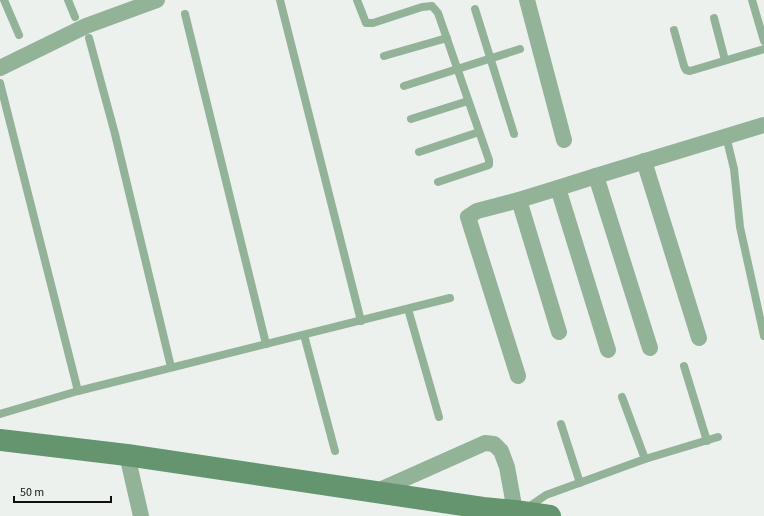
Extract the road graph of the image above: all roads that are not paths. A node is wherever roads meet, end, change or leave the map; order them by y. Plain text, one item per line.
1 (4, 0) edge
2 (68, 0) edge
3 (157, 0) edge
4 (280, 0) edge
5 (357, 0) edge
6 (527, 0) edge
7 (752, 0) edge
8 (475, 9) dead end
9 (185, 14) dead end
10 (75, 17) dead end
11 (714, 18) dead end
12 (674, 30) dead end
13 (19, 35) dead end
14 (89, 38) dead end
15 (447, 38) junction
16 (764, 41) edge
17 (520, 49) dead end
18 (764, 49) edge
19 (384, 56) dead end
20 (490, 59) junction
21 (725, 60) junction
22 (0, 68) edge
23 (458, 69) junction
24 (0, 83) edge
25 (404, 86) dead end
26 (468, 101) junction
27 (411, 119) dead end
28 (764, 125) edge
29 (479, 132) junction
30 (514, 134) dead end
31 (726, 136) junction
32 (564, 140) dead end
33 (419, 152) dead end
34 (644, 161) junction
35 (596, 176) junction
36 (438, 182) dead end
37 (558, 188) junction
38 (519, 200) junction
39 (450, 298) dead end
40 (408, 309) junction
41 (361, 321) junction
42 (559, 332) dead end
43 (304, 335) junction
44 (764, 336) edge
45 (699, 338) dead end
46 (266, 344) junction
47 (650, 348) dead end
48 (608, 350) dead end
49 (684, 366) dead end
50 (171, 368) junction
51 (518, 376) dead end
52 (78, 391) junction
53 (622, 398) dead end
54 (0, 414) edge
55 (439, 416) dead end
56 (561, 424) dead end
57 (718, 437) dead end
58 (0, 440) edge
59 (707, 441) junction
60 (335, 451) dead end
61 (127, 455) junction
62 (645, 459) junction
63 (580, 483) junction
64 (375, 492) junction
65 (484, 508) junction
66 (532, 514) edge
67 (141, 516) edge
68 (460, 516) edge

1 - 13 lane
2 - 10 lane
3 - 22 street
4 - 41 lane
5 - 15 lane
6 - 32 street
7 - 16 lane
8 - 20 lane
9 - 46 lane
11 - 21 lane
12 - 21 lane
14 - 50 lane
15 - 19 lane
15 - 23 lane
17 - 20 lane
18 - 21 lane
20 - 23 lane
20 - 30 lane
23 - 25 lane
23 - 26 lane
24 - 52 lane
26 - 27 lane
26 - 29 lane
28 - 31 street
29 - 33 lane
29 - 36 lane
31 - 34 street
31 - 44 lane
34 - 35 street
34 - 45 street
35 - 37 street
35 - 47 street
37 - 38 street
37 - 48 street
38 - 42 street
38 - 51 street
39 - 40 lane
40 - 41 lane
40 - 55 lane
41 - 43 lane
43 - 46 lane
43 - 60 lane
46 - 50 lane
49 - 59 lane
50 - 52 lane
52 - 54 lane
53 - 62 lane
56 - 63 lane
57 - 59 lane
58 - 61 street
59 - 62 lane
61 - 64 street
61 - 67 street
62 - 63 lane
63 - 66 lane
64 - 65 street
64 - 66 street
65 - 66 street
65 - 68 street

